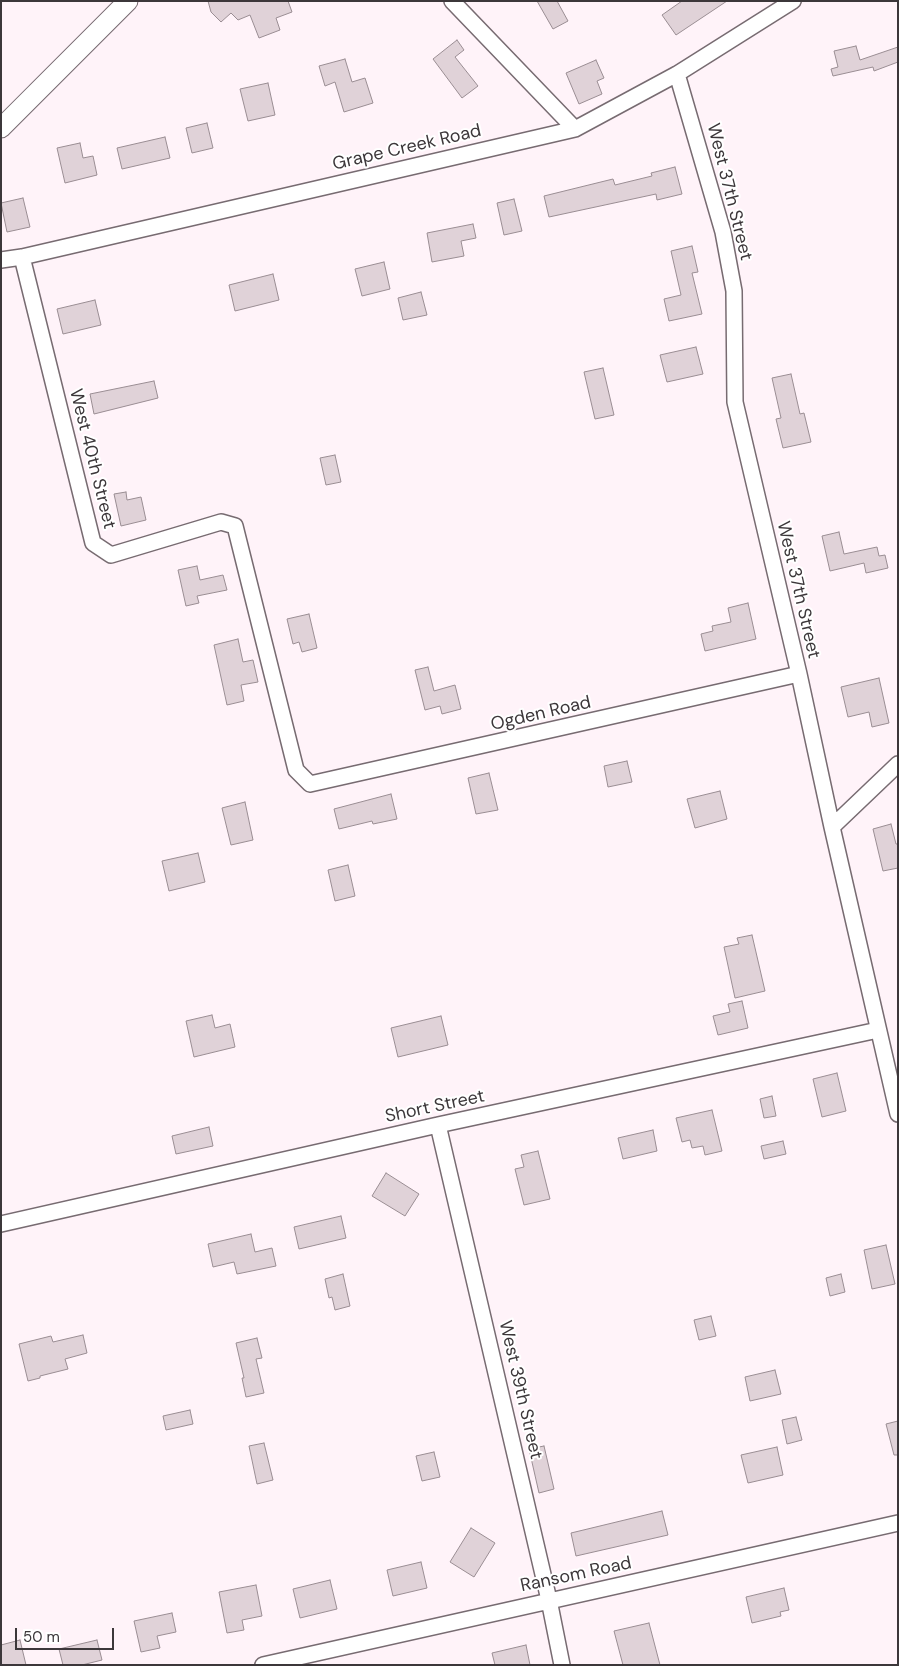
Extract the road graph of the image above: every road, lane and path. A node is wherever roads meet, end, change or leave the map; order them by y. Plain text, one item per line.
1 (128, 1) edge
2 (452, 1) edge
3 (793, 1) edge
4 (677, 74) junction
5 (1, 128) edge
6 (575, 129) junction
7 (22, 257) junction
8 (1, 260) edge
9 (799, 674) junction
10 (898, 764) edge
11 (296, 770) joint
12 (832, 827) junction
13 (878, 1030) junction
14 (898, 1114) edge
15 (438, 1125) junction
16 (1, 1224) edge
17 (898, 1524) edge
18 (549, 1600) junction
19 (264, 1665) edge
20 (562, 1665) edge

1 - 5 main road
2 - 6 street
3 - 4 street, Grape Creek Road
4 - 6 street, Grape Creek Road
4 - 9 street, West 37th Street
6 - 7 street, Grape Creek Road
7 - 8 street, Grape Creek Road
7 - 11 street, West 40th Street
9 - 11 street, Ogden Road
9 - 12 street, West 37th Street
10 - 12 street
12 - 13 street, West 37th Street
13 - 14 street, West 37th Street
13 - 15 street, Short Street
15 - 16 street, Short Street
15 - 18 street, West 39th Street
17 - 18 street, Ransom Road
18 - 19 street, Ransom Road
18 - 20 street, West 39th Street

